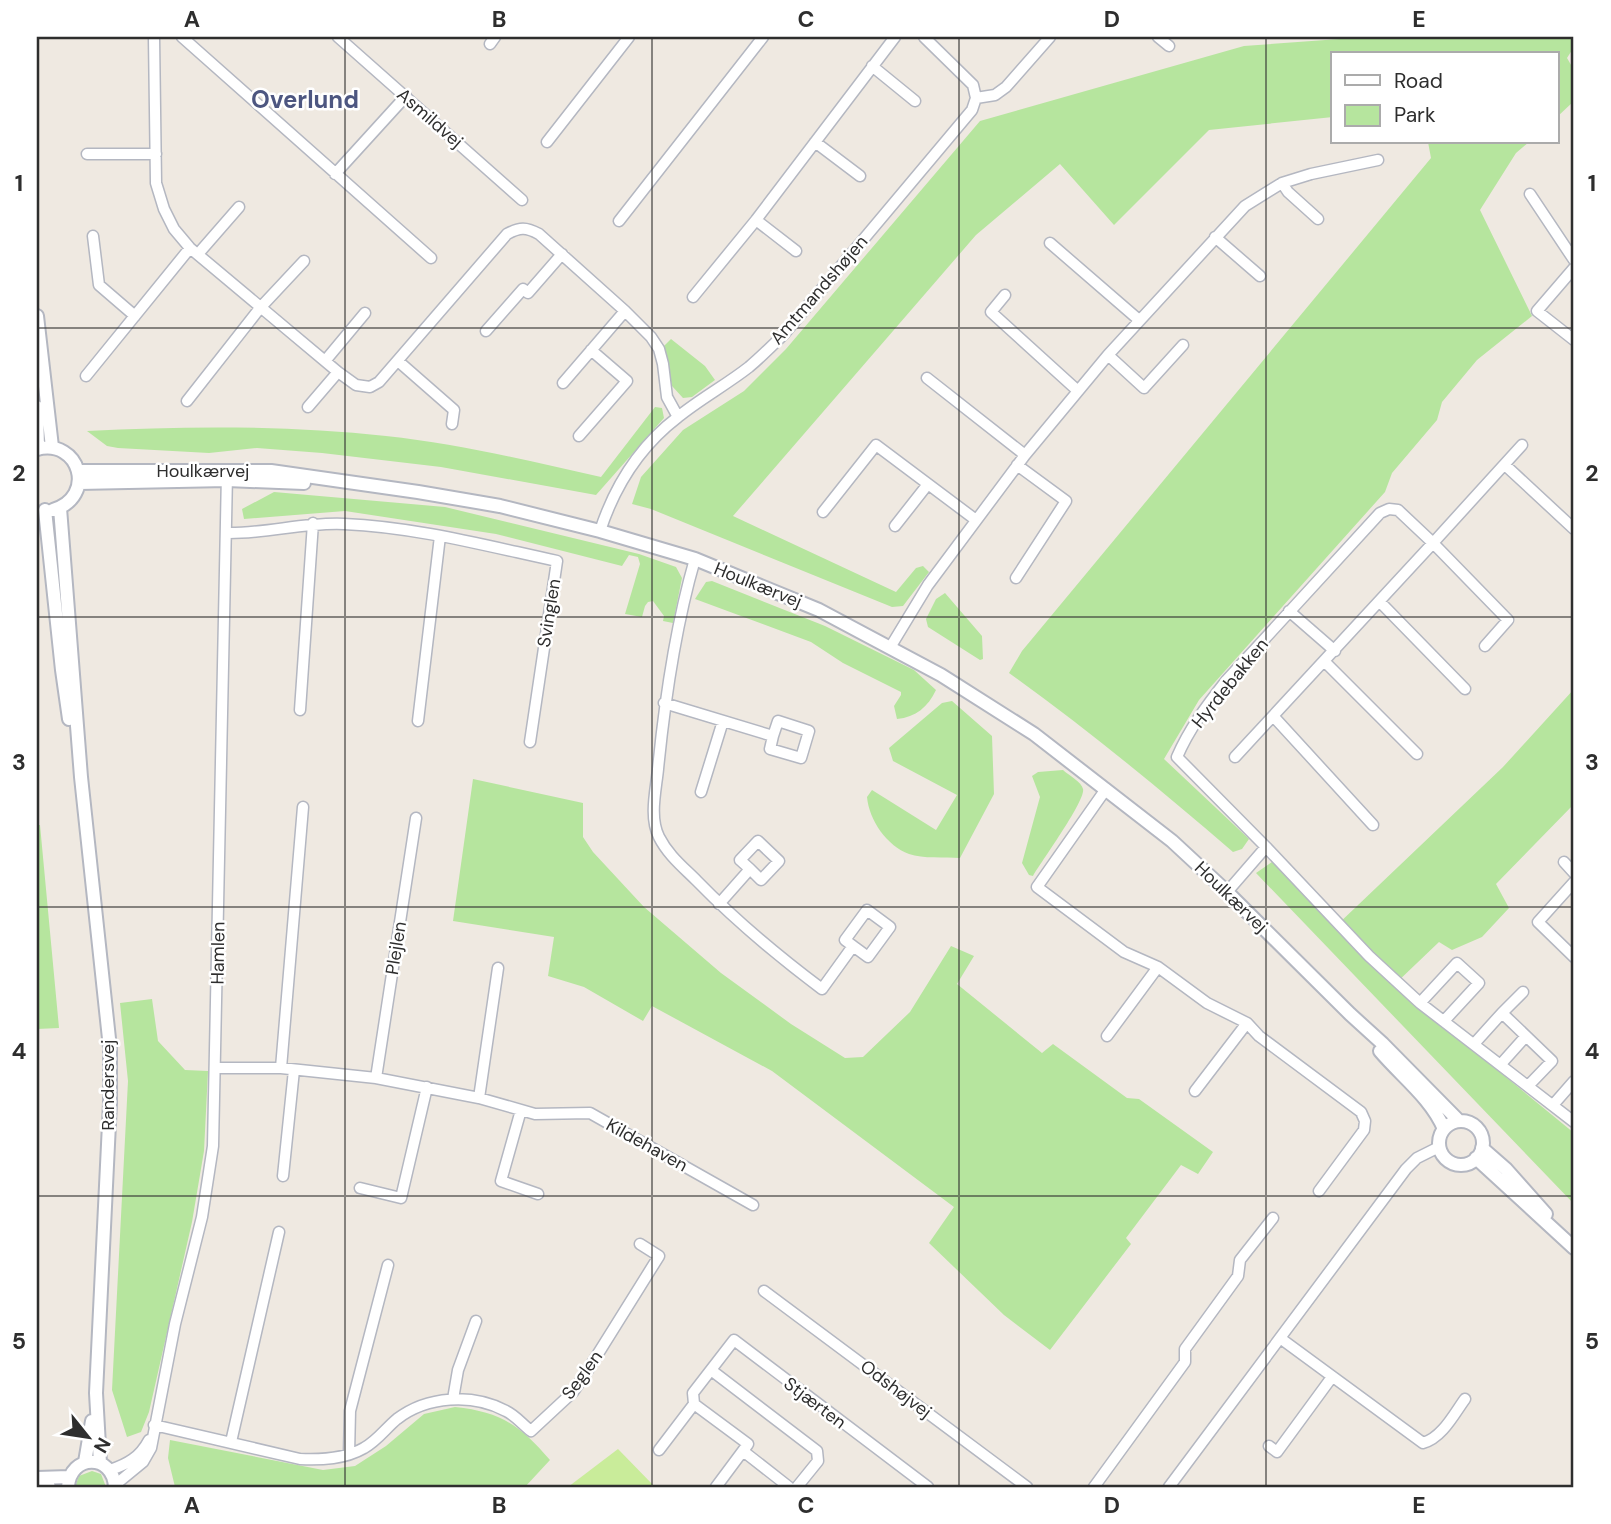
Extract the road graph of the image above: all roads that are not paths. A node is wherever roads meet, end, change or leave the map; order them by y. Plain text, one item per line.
1 (154, 37) edge
2 (182, 37) edge
3 (338, 37) edge
4 (629, 37) edge
5 (763, 37) edge
6 (894, 37) edge
7 (924, 37) edge
8 (1049, 37) edge
9 (1158, 37) edge
10 (1169, 46) dead end
11 (873, 66) junction
12 (406, 96) junction
13 (976, 98) junction
14 (915, 102) dead end
15 (547, 142) dead end
16 (815, 142) junction
17 (87, 154) dead end
18 (156, 154) junction
19 (1378, 160) dead end
20 (335, 174) junction
21 (860, 176) dead end
22 (1282, 183) junction
23 (1530, 194) dead end
24 (522, 200) dead end
25 (239, 207) dead end
26 (1318, 219) dead end
27 (756, 220) junction
28 (619, 222) dead end
29 (93, 236) dead end
30 (1215, 236) junction
31 (1050, 243) dead end
32 (194, 251) junction
33 (796, 251) dead end
34 (562, 254) junction
35 (431, 258) dead end
36 (1574, 260) edge
37 (304, 261) dead end
38 (1574, 268) edge
39 (1260, 276) dead end
40 (1005, 295) dead end
41 (693, 297) dead end
42 (261, 308) junction
43 (625, 311) junction
44 (365, 313) dead end
45 (37, 316) edge
46 (135, 316) junction
47 (1139, 320) junction
48 (486, 331) dead end
49 (1574, 340) edge
50 (1184, 345) dead end
51 (591, 350) junction
52 (1108, 355) junction
53 (325, 361) junction
54 (398, 361) junction
55 (338, 372) junction
56 (86, 376) dead end
57 (927, 378) dead end
58 (563, 383) dead end
59 (1077, 391) junction
60 (187, 401) dead end
61 (37, 407) edge
62 (308, 407) dead end
63 (678, 417) junction
64 (452, 424) dead end
65 (579, 436) dead end
66 (1522, 444) dead end
67 (52, 447) junction
68 (37, 449) edge
69 (1025, 455) junction
70 (1017, 465) junction
71 (1505, 465) junction
72 (227, 475) junction
73 (79, 477) junction
74 (928, 484) junction
75 (60, 508) junction
76 (41, 509) edge
77 (824, 512) dead end
78 (976, 520) junction
79 (313, 523) junction
80 (895, 526) dead end
81 (1574, 529) edge
82 (600, 531) junction
83 (226, 533) junction
84 (440, 536) junction
85 (1433, 543) junction
86 (695, 559) junction
87 (1016, 578) dead end
88 (1380, 602) junction
89 (1289, 611) junction
90 (891, 646) junction
91 (1485, 646) dead end
92 (1335, 651) junction
93 (1325, 662) junction
94 (1465, 689) dead end
95 (664, 703) junction
96 (300, 710) dead end
97 (1274, 717) junction
98 (418, 721) dead end
99 (723, 721) junction
100 (773, 736) junction
101 (530, 742) dead end
102 (1417, 754) dead end
103 (1236, 757) dead end
104 (81, 777) junction
105 (1106, 789) junction
106 (701, 792) dead end
107 (303, 807) dead end
108 (416, 818) dead end
109 (1373, 825) dead end
110 (1266, 847) junction
111 (1564, 862) dead end
112 (750, 869) dead end
113 (1574, 873) edge
114 (1574, 882) edge
115 (1227, 892) junction
116 (719, 904) junction
117 (853, 946) junction
118 (1574, 957) edge
119 (1158, 967) junction
120 (498, 968) dead end
121 (1523, 992) dead end
122 (1420, 1003) junction
123 (1502, 1013) junction
124 (1350, 1014) junction
125 (1444, 1021) junction
126 (1247, 1023) junction
127 (1107, 1036) dead end
128 (1526, 1036) junction
129 (1474, 1044) junction
130 (1501, 1064) junction
131 (216, 1068) junction
132 (281, 1068) junction
133 (294, 1070) junction
134 (376, 1078) junction
135 (1574, 1081) edge
136 (1528, 1086) junction
137 (426, 1087) junction
138 (1195, 1091) dead end
139 (478, 1098) junction
140 (1553, 1105) junction
141 (521, 1110) junction
142 (1459, 1121) junction
143 (1574, 1122) edge
144 (1444, 1129) junction
145 (1439, 1147) junction
146 (1479, 1153) junction
147 (283, 1176) dead end
148 (360, 1188) dead end
149 (1319, 1191) dead end
150 (538, 1194) dead end
151 (753, 1205) dead end
152 (1273, 1218) dead end
153 (279, 1232) dead end
154 (640, 1244) dead end
155 (1574, 1248) edge
156 (388, 1265) dead end
157 (764, 1290) dead end
158 (476, 1321) dead end
159 (1280, 1338) junction
160 (711, 1370) junction
161 (1332, 1377) junction
162 (96, 1393) junction
163 (453, 1399) junction
164 (1465, 1399) dead end
165 (694, 1404) junction
166 (154, 1427) junction
167 (231, 1442) junction
168 (1269, 1446) dead end
169 (659, 1450) dead end
170 (743, 1451) junction
171 (349, 1454) junction
172 (85, 1462) junction
173 (105, 1467) junction
174 (37, 1478) edge
175 (68, 1482) edge
176 (37, 1485) edge
177 (115, 1486) edge
178 (48, 1487) edge
179 (716, 1487) edge
180 (789, 1487) edge
181 (797, 1487) edge
182 (928, 1487) edge
183 (1027, 1487) edge
184 (1094, 1487) edge
185 (1169, 1487) edge

1 - 18 street
2 - 20 street
3 - 12 street, Asmildvej
4 - 15 street
5 - 28 street
6 - 11 street
7 - 13 street
8 - 13 street
9 - 10 street
11 - 14 street
11 - 16 street
12 - 20 street
12 - 24 street, Asmildvej
13 - 63 street, Amtmandshøjen
16 - 21 street
16 - 27 street
17 - 18 street
18 - 32 street
19 - 22 street
20 - 35 street
22 - 26 street
22 - 30 street
23 - 36 street
25 - 32 street
27 - 33 street
27 - 41 street
29 - 46 street
30 - 39 street
30 - 47 street
31 - 47 street
32 - 42 street
32 - 46 street
34 - 43 street
34 - 48 street
34 - 54 street
37 - 42 street
38 - 49 street
40 - 59 street
42 - 53 street
42 - 60 street
43 - 51 street
43 - 63 street
44 - 53 street
45 - 67 street
46 - 56 street
47 - 52 street
50 - 52 street
51 - 58 street
51 - 65 street
52 - 59 street
53 - 55 street
54 - 55 street
54 - 64 street
55 - 62 street
57 - 69 street
59 - 69 street
61 - 68 street
63 - 82 street, Amtmandshøjen
66 - 71 street
67 - 68 street
67 - 73 street
69 - 70 street
70 - 78 street
70 - 87 street
71 - 81 street
71 - 85 street
72 - 73 street, Houlkærvej
72 - 82 street, Houlkærvej
72 - 83 street, Hamlen
73 - 75 street
74 - 77 street
74 - 78 street
74 - 80 street
75 - 76 street
75 - 104 street, Randersvej
76 - 104 street, Randersvej
78 - 90 street
79 - 83 street, Svinglen
79 - 84 street, Svinglen
79 - 96 street
82 - 86 street, Houlkærvej
83 - 131 street, Hamlen
84 - 98 street
84 - 101 street, Svinglen
85 - 88 street
85 - 89 street, Hyrdebakken
85 - 91 street, Hyrdebakken
86 - 90 street, Houlkærvej
86 - 95 street
88 - 92 street
88 - 94 street
89 - 92 street
89 - 110 street, Hyrdebakken
90 - 105 street, Houlkærvej
92 - 93 street
93 - 97 street
93 - 102 street
95 - 99 street
95 - 116 street
97 - 103 street
97 - 109 street
99 - 100 street
99 - 106 street
100 - 100 street
104 - 162 street, Randersvej
105 - 115 street, Houlkærvej
105 - 119 street
107 - 132 street
108 - 134 street, Plejlen
110 - 115 street
110 - 122 street, Hyrdebakken
111 - 113 street
112 - 116 street
114 - 118 street
115 - 124 street, Houlkærvej
116 - 117 street
117 - 117 street
119 - 126 street
119 - 127 street
120 - 139 street
121 - 123 street
122 - 125 street, Hyrdebakken
122 - 125 street
123 - 128 street
123 - 129 street
124 - 142 street, Houlkærvej
124 - 144 street, Houlkærvej
125 - 129 street, Hyrdebakken
126 - 138 street
126 - 149 street
128 - 130 street
128 - 136 street
129 - 130 street, Hyrdebakken
130 - 136 street, Hyrdebakken
131 - 132 street
131 - 166 street, Hamlen
132 - 133 street
133 - 134 street
133 - 147 street
134 - 137 street
135 - 140 street
136 - 140 street, Hyrdebakken
137 - 139 street
137 - 148 street
139 - 141 street
140 - 143 street, Hyrdebakken
141 - 150 street
141 - 151 street, Kildehaven
142 - 144 street
142 - 146 street
144 - 145 street
145 - 146 street
145 - 159 street
146 - 155 street
152 - 184 street
153 - 167 street
154 - 163 street, Seglen
156 - 171 street
157 - 183 street, Odshøjvej
158 - 163 street
159 - 161 street
159 - 185 street
160 - 165 street, Stjærten
160 - 181 street, Stjærten
160 - 182 street, Stjærten
161 - 164 street
161 - 168 street
162 - 172 street, Randersvej
162 - 173 street, Randersvej
163 - 171 street, Seglen
165 - 169 street, Stjærten
165 - 170 street
166 - 167 street, Seglen
166 - 173 street, Hamlen
166 - 177 street, Hamlen
167 - 171 street, Seglen
170 - 179 street
170 - 180 street
172 - 173 street
172 - 175 street
173 - 177 street, Randersvej
174 - 175 street
176 - 178 street

